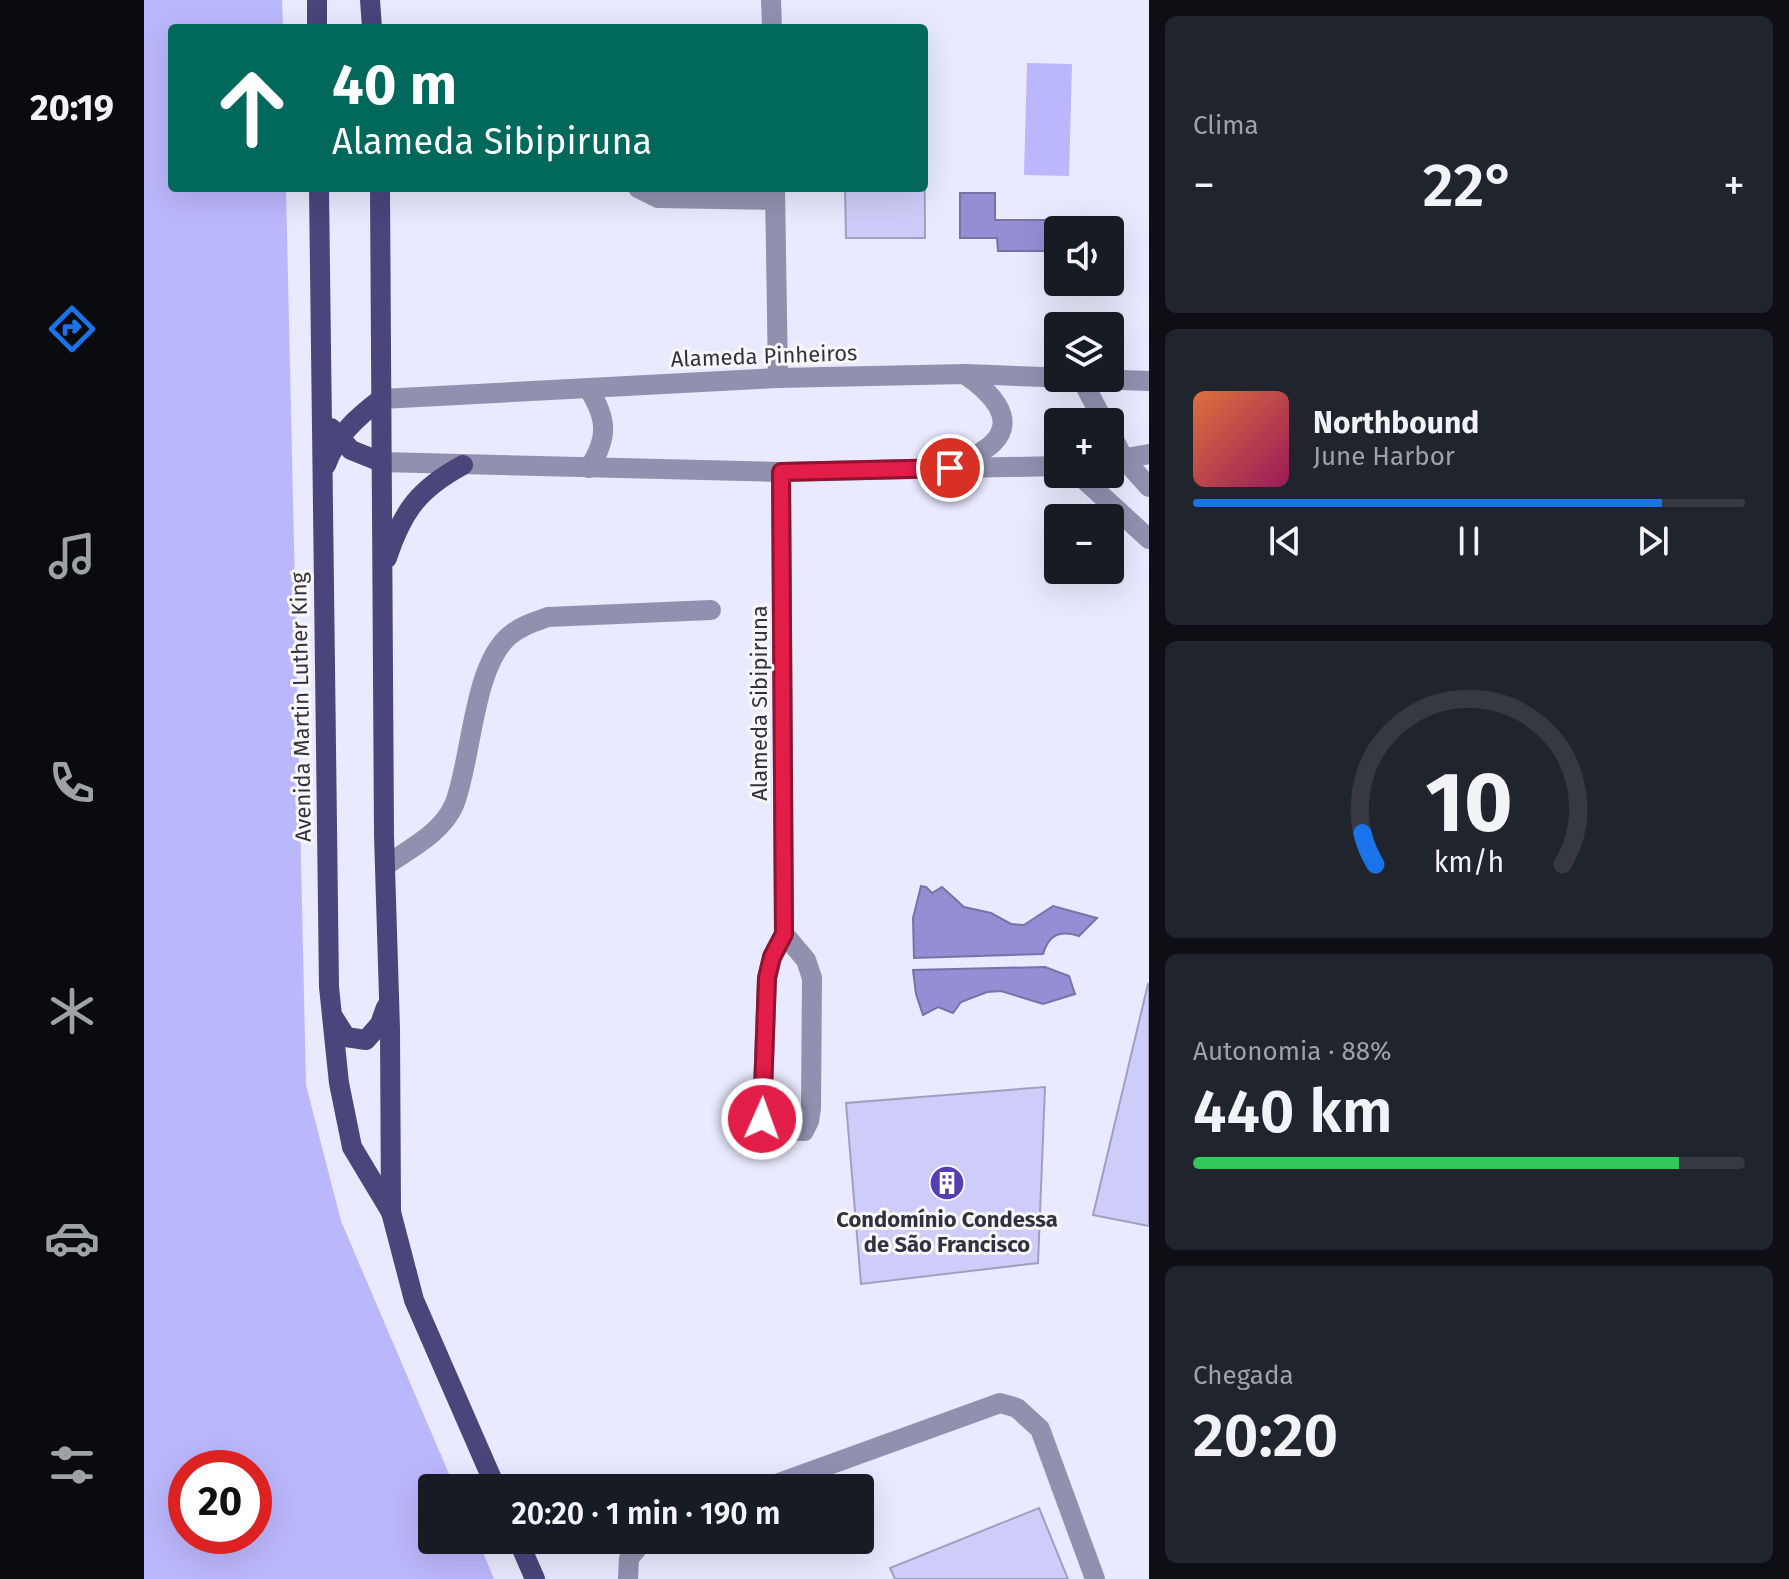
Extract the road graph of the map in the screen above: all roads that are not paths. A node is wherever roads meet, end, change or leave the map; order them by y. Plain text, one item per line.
1 (317, 0) edge
2 (370, 0) edge
3 (771, 0) edge
4 (317, 24) edge
5 (372, 24) edge
6 (772, 24) edge
7 (319, 192) edge
8 (380, 192) edge
9 (642, 192) edge
10 (775, 194) edge
11 (965, 374) junction
12 (778, 378) junction
13 (1044, 378) edge
14 (1124, 381) edge
15 (1149, 381) edge
16 (588, 388) junction
17 (381, 399) junction
18 (322, 410) junction
19 (339, 438) junction
20 (1149, 454) edge
21 (1124, 459) edge
22 (381, 462) junction
23 (463, 465) junction
24 (1044, 466) edge
25 (1124, 466) edge
26 (589, 468) junction
27 (950, 468) junction
28 (781, 472) junction
29 (323, 476) junction
30 (1149, 487) edge
31 (1093, 488) edge
32 (1149, 539) edge
33 (382, 574) junction
34 (711, 610) dead end
35 (385, 866) junction
36 (784, 934) junction
37 (389, 993) junction
38 (332, 1014) junction
39 (391, 1212) junction
40 (490, 1474) edge
41 (804, 1474) edge
42 (524, 1554) edge
43 (632, 1554) edge
44 (535, 1579) edge
45 (628, 1579) edge
46 (1095, 1579) edge

1 - 4 main road
2 - 5 main road
3 - 6 street
7 - 18 main road, Avenida Martin Luther King
8 - 17 main road, Avenida Martin Luther King
9 - 10 street
10 - 12 street
11 - 12 street, Alameda Pinheiros
11 - 13 street, Alameda Pinheiros
11 - 27 street
12 - 16 street, Alameda Pinheiros
14 - 15 street, Alameda Pinheiros
16 - 17 street, Alameda Pinheiros
16 - 26 street
17 - 19 main road
17 - 22 main road, Avenida Martin Luther King
18 - 19 main road
18 - 29 main road, Avenida Martin Luther King
19 - 22 main road
19 - 29 main road
20 - 21 street
22 - 23 street
22 - 33 main road, Avenida Martin Luther King
23 - 26 street
23 - 33 main road
24 - 27 street
25 - 30 street
26 - 28 street
27 - 28 street
28 - 36 street, Alameda Sibipiruna
29 - 38 main road, Avenida Martin Luther King
31 - 32 street
33 - 35 main road, Avenida Martin Luther King
34 - 35 street
35 - 37 main road, Avenida Martin Luther King
36 - 36 street
37 - 38 main road
37 - 39 main road, Avenida Martin Luther King
38 - 39 main road, Avenida Martin Luther King
39 - 40 main road, Avenida Martin Luther King
41 - 46 street
42 - 44 main road
43 - 45 street

